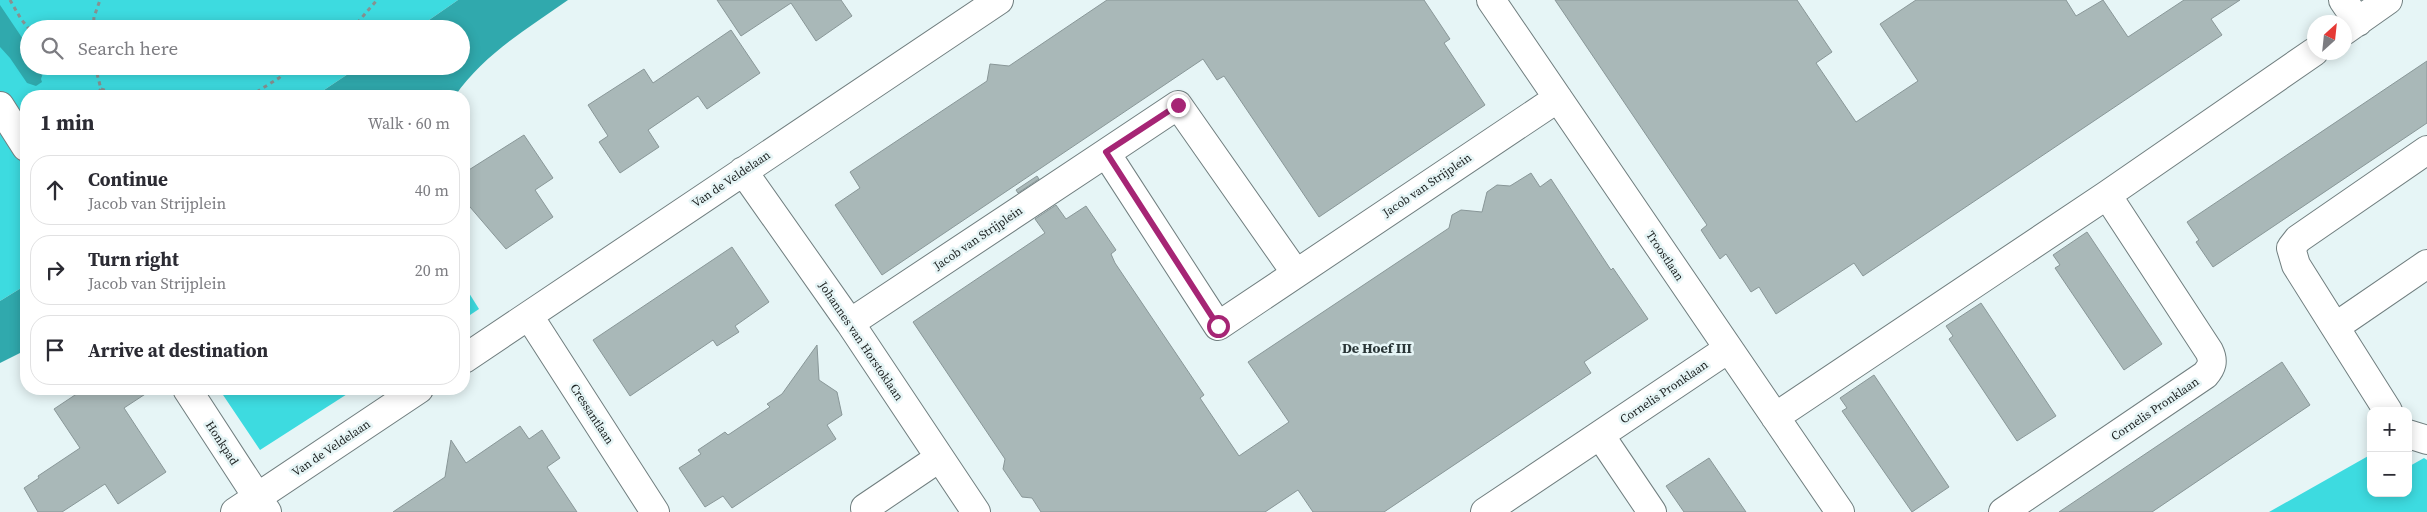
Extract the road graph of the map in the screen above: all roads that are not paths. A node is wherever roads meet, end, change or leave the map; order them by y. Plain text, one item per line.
1 (999, 0) edge
2 (1491, 0) edge
3 (2388, 0) edge
4 (2352, 16) edge
5 (2307, 57) edge
6 (1558, 98) junction
7 (0, 106) edge
8 (20, 138) edge
9 (2427, 150) edge
10 (1106, 152) junction
11 (744, 171) junction
12 (2107, 195) junction
13 (2427, 264) edge
14 (1295, 272) junction
15 (529, 316) junction
16 (850, 323) junction
17 (2335, 327) junction
18 (1728, 349) junction
19 (470, 355) edge
20 (190, 395) edge
21 (411, 395) edge
22 (2385, 407) edge
23 (1775, 418) junction
24 (1600, 435) junction
25 (2412, 435) edge
26 (2427, 440) edge
27 (939, 458) junction
28 (262, 504) edge
29 (865, 508) dead end
30 (235, 512) edge
31 (655, 512) edge
32 (976, 512) edge
33 (1485, 512) edge
34 (1652, 512) edge
35 (1840, 512) edge
36 (2003, 512) edge

1 - 11 street, Van de Veldelaan
2 - 6 street, Troostlaan
3 - 4 street
5 - 12 street
6 - 14 street, Jacob van Strijplein
6 - 18 street, Troostlaan
7 - 8 street
9 - 17 street
10 - 14 street, Jacob van Strijplein
10 - 14 street, Jacob van Strijplein
10 - 16 street, Jacob van Strijplein
11 - 15 street, Van de Veldelaan
11 - 16 street, Johannes van Horstoklaan
12 - 23 street
12 - 36 street, Cornelis Pronklaan
13 - 17 street
15 - 19 street, Van de Veldelaan
15 - 31 street, Cressantlaan
16 - 27 street, Johannes van Horstoklaan
17 - 22 street
18 - 23 street, Troostlaan
18 - 24 street, Cornelis Pronklaan
20 - 28 street, Honkpad
21 - 28 street, Van de Veldelaan
23 - 35 street, Troostlaan
24 - 33 street, Cornelis Pronklaan
24 - 34 street
25 - 26 street
27 - 29 street
27 - 32 street, Johannes van Horstoklaan
28 - 30 street, Van de Veldelaan

